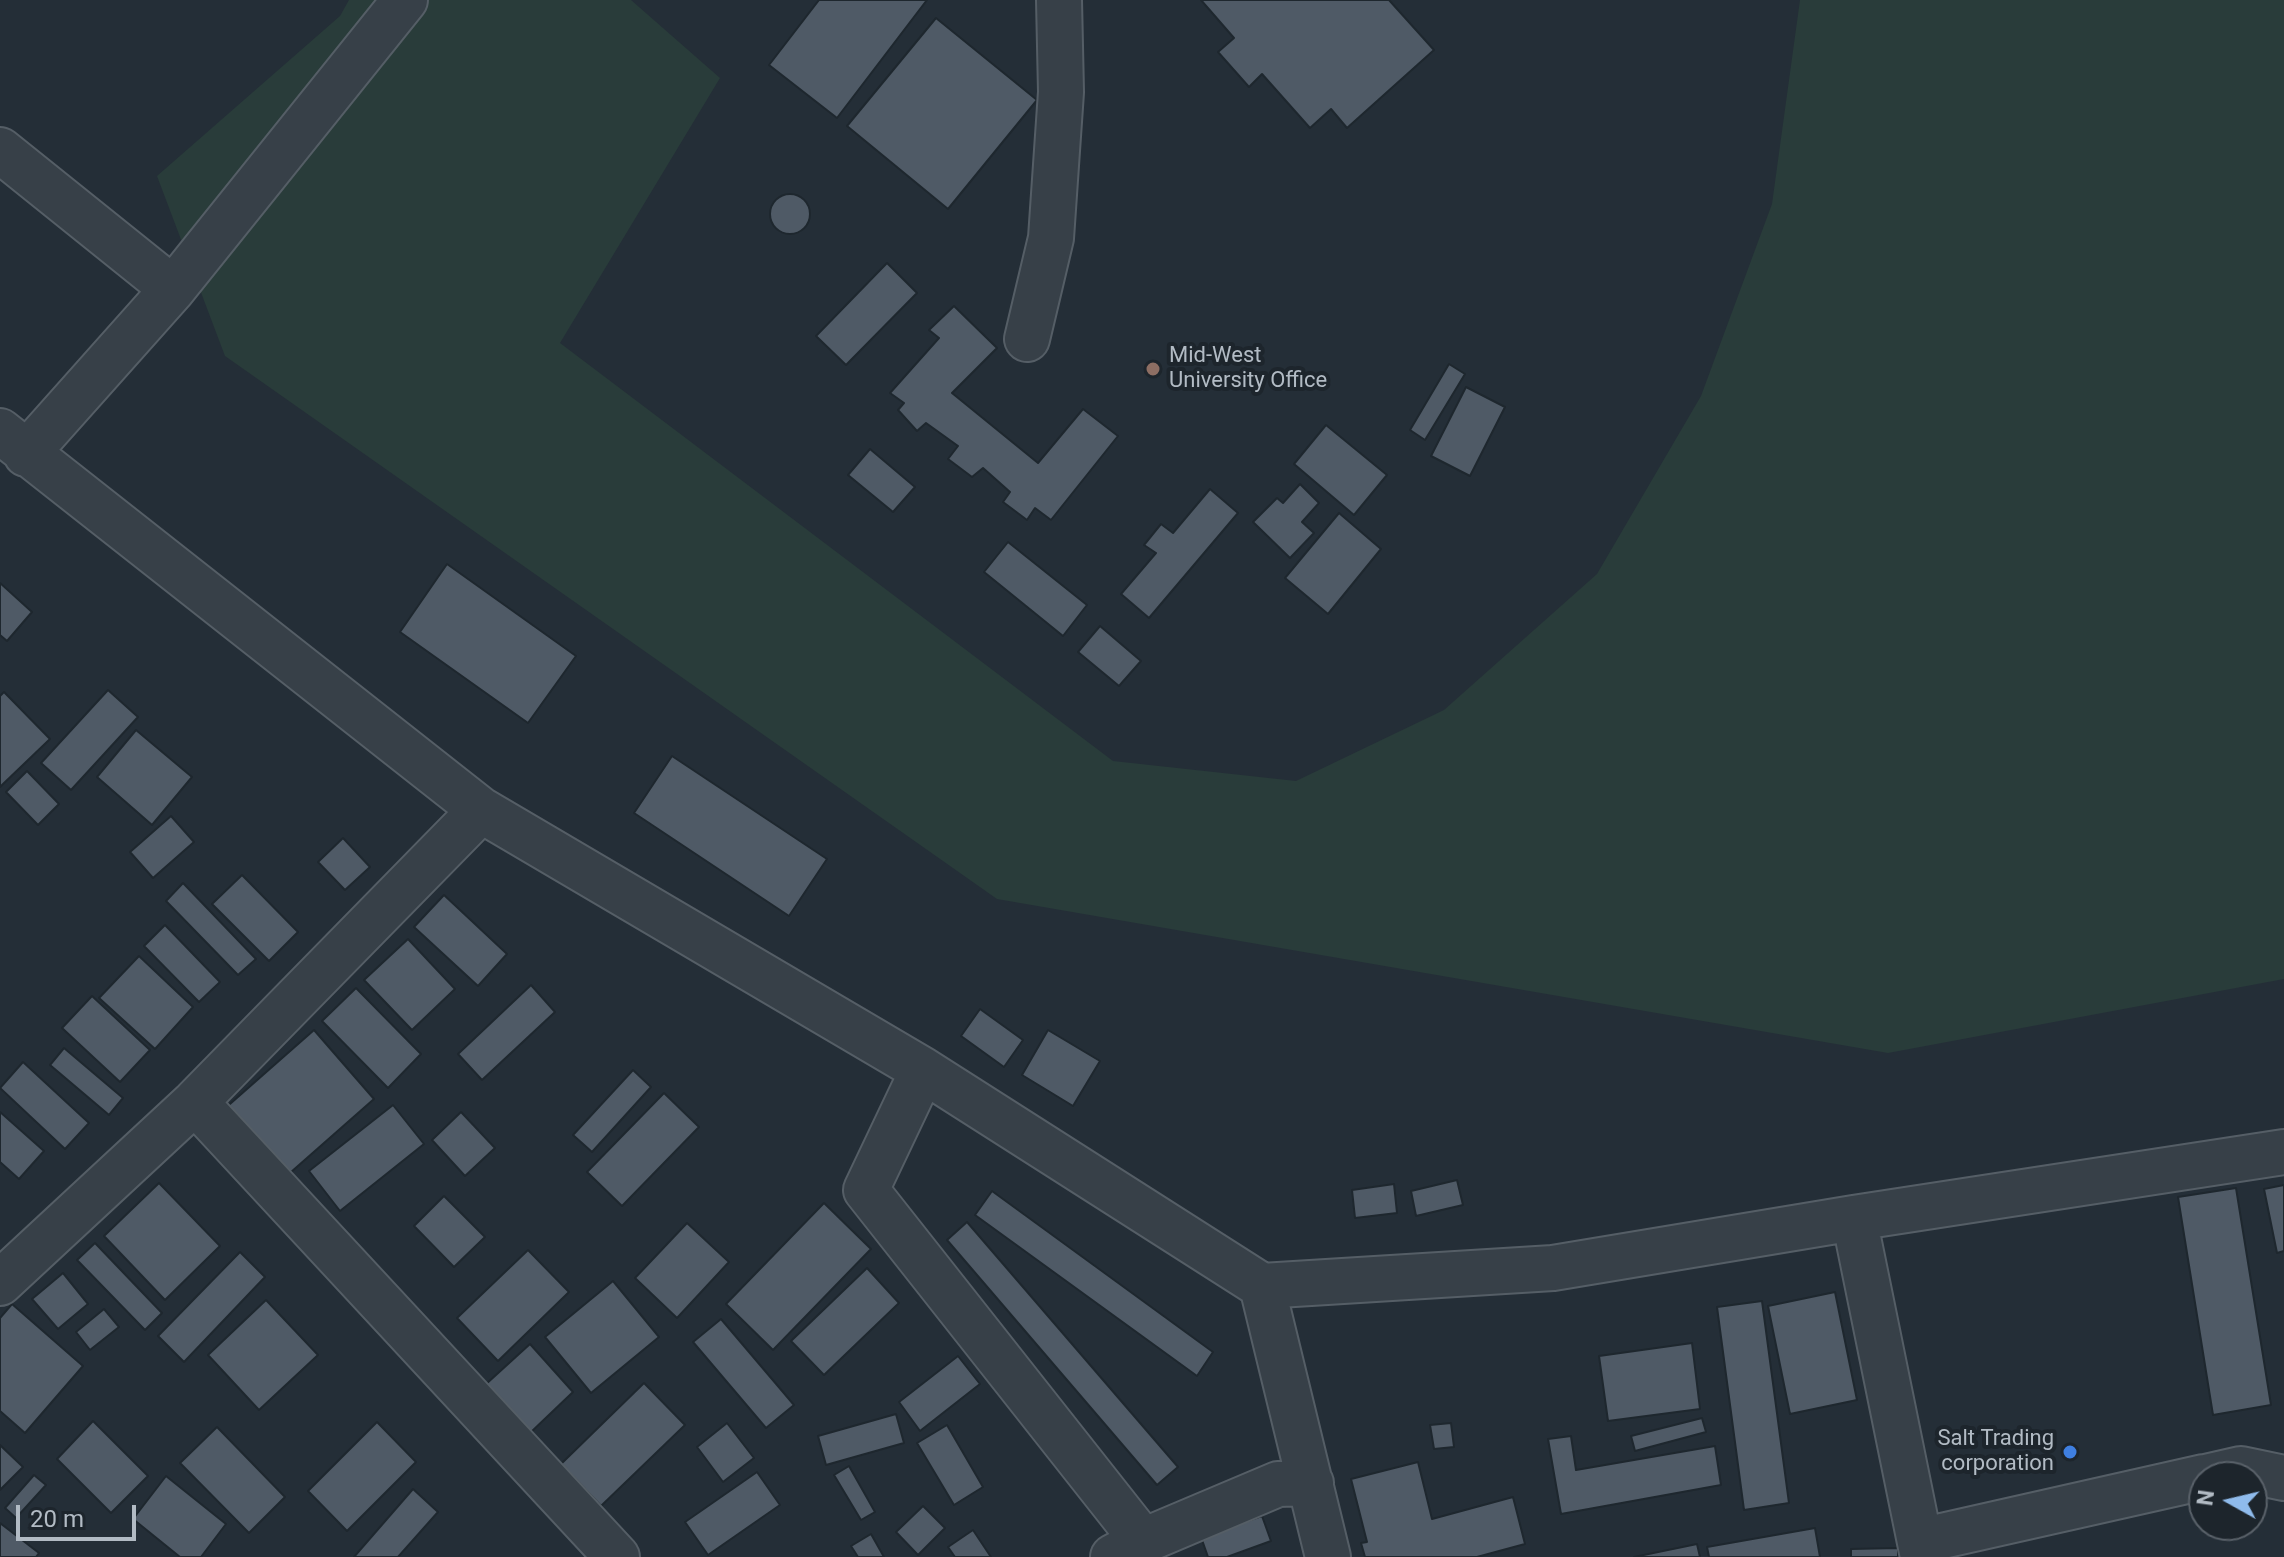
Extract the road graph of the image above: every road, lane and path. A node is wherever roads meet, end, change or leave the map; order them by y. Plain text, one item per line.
1 (405, 0) edge
2 (1059, 0) edge
3 (0, 150) edge
4 (173, 289) junction
5 (1027, 339) dead end
6 (13, 443) edge
7 (481, 810) junction
8 (923, 1070) junction
9 (195, 1102) junction
10 (2284, 1152) edge
11 (1854, 1218) junction
12 (0, 1283) edge
13 (1262, 1286) junction
14 (2188, 1481) edge
15 (1311, 1483) junction
16 (1128, 1549) edge
17 (1922, 1549) edge
18 (617, 1557) edge
19 (1328, 1557) edge

1 - 4 street
2 - 5 street
3 - 4 street
4 - 6 street
6 - 7 street
7 - 8 street
7 - 9 street
8 - 13 street
8 - 16 street
9 - 12 street
9 - 18 street
10 - 11 street
11 - 13 street
11 - 17 street
13 - 15 street
14 - 17 street
15 - 16 street
15 - 19 street

